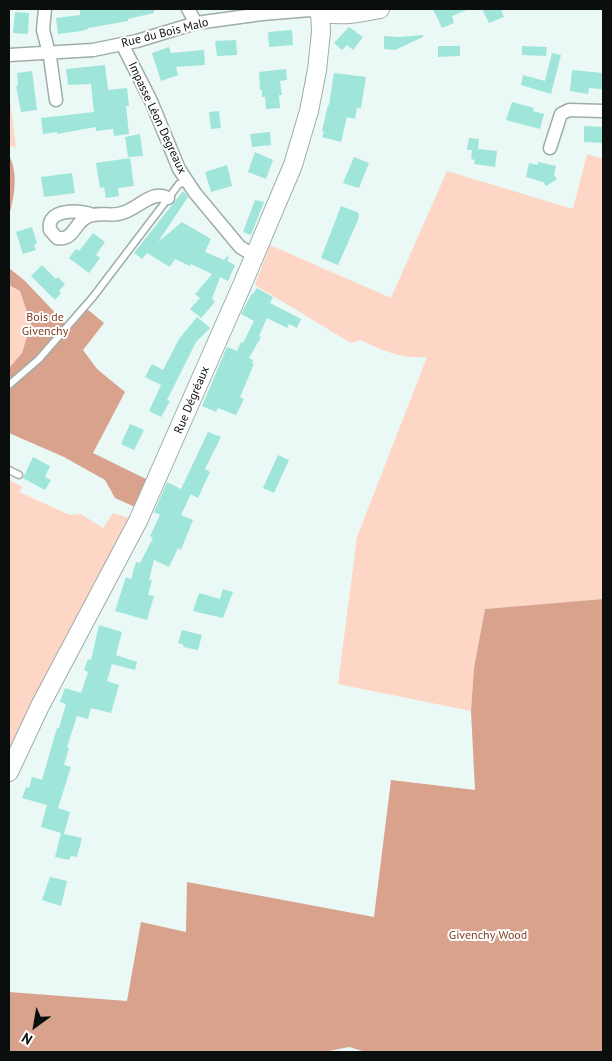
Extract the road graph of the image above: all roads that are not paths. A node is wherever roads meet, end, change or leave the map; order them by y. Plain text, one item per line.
1 (45, 9) edge
2 (188, 9) edge
3 (380, 9) edge
4 (320, 10) edge
5 (196, 23) junction
6 (122, 44) junction
7 (49, 52) junction
8 (9, 55) edge
9 (56, 100) dead end
10 (603, 111) edge
11 (550, 148) dead end
12 (186, 182) junction
13 (168, 198) junction
14 (93, 214) dead end
15 (255, 256) junction
16 (9, 385) edge
17 (9, 470) edge
18 (19, 475) dead end
19 (9, 772) edge

1 - 7 street
2 - 5 street
3 - 4 main road
4 - 5 street, Rue du Bois Malo
4 - 15 main road, Rue Dégréaux
5 - 6 street, Rue du Bois Malo
6 - 7 street, Rue du Bois Malo
6 - 12 street, Impasse Léon Degreaux
7 - 8 street, Rue du Bois Malo
7 - 9 street
10 - 11 street
12 - 13 lane
12 - 15 street, Impasse Léon Degreaux
13 - 14 street
13 - 16 lane
15 - 19 main road, Rue Dégréaux
17 - 18 lane

